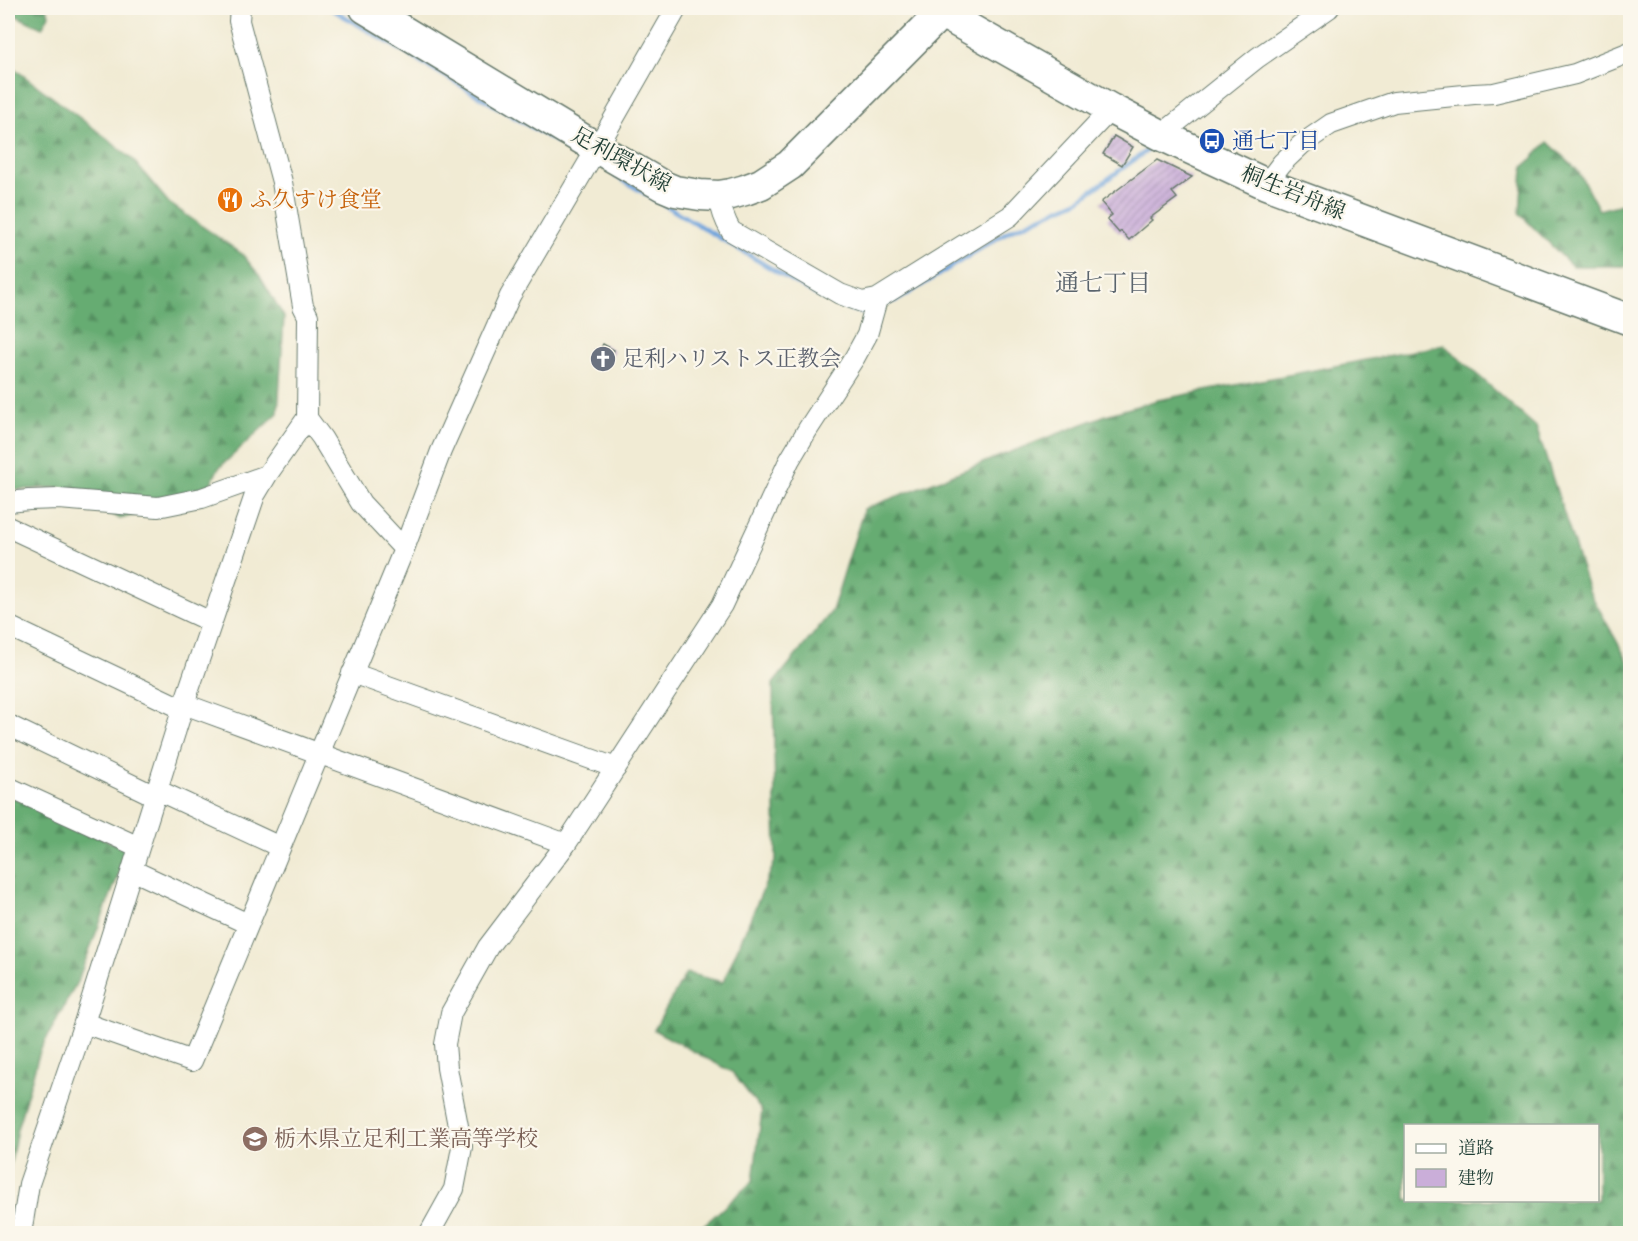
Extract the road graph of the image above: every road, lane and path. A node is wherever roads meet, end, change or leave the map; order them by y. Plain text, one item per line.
1 (240, 8) edge
2 (365, 8) edge
3 (677, 8) edge
4 (1329, 8) edge
5 (940, 9) edge
6 (1630, 52) edge
7 (1111, 109) junction
8 (1161, 135) junction
9 (597, 148) junction
10 (1266, 184) junction
11 (719, 196) junction
12 (878, 299) junction
13 (1630, 320) edge
14 (307, 418) junction
15 (267, 475) junction
16 (8, 502) edge
17 (8, 526) edge
18 (404, 549) junction
19 (211, 622) junction
20 (8, 626) edge
21 (352, 673) junction
22 (184, 706) junction
23 (8, 725) edge
24 (319, 753) junction
25 (616, 768) junction
26 (8, 787) edge
27 (156, 793) junction
28 (566, 844) junction
29 (139, 847) junction
30 (280, 848) junction
31 (132, 870) junction
32 (248, 924) junction
33 (84, 1023) junction
34 (17, 1229) edge
35 (429, 1233) edge

1 - 14 street
2 - 9 main road, 足利環状線
3 - 9 street
4 - 8 street
5 - 7 main road, 桐生岩舟線
5 - 11 main road, 足利環状線
6 - 10 street
7 - 8 main road, 桐生岩舟線
7 - 12 street
8 - 10 main road, 桐生岩舟線
9 - 11 main road, 足利環状線
9 - 18 street
10 - 13 main road, 桐生岩舟線
11 - 12 street
12 - 25 street
14 - 15 street
14 - 18 street
15 - 16 street
15 - 19 street
17 - 19 street
18 - 21 street
19 - 22 street
20 - 22 street
21 - 24 street
21 - 25 street
22 - 24 street
22 - 27 street
23 - 27 street
24 - 28 street
24 - 30 street
25 - 28 street
26 - 29 street
27 - 29 street
27 - 30 street
28 - 35 street
29 - 31 street
30 - 32 street
31 - 32 street
31 - 33 street
32 - 33 street
33 - 34 street

